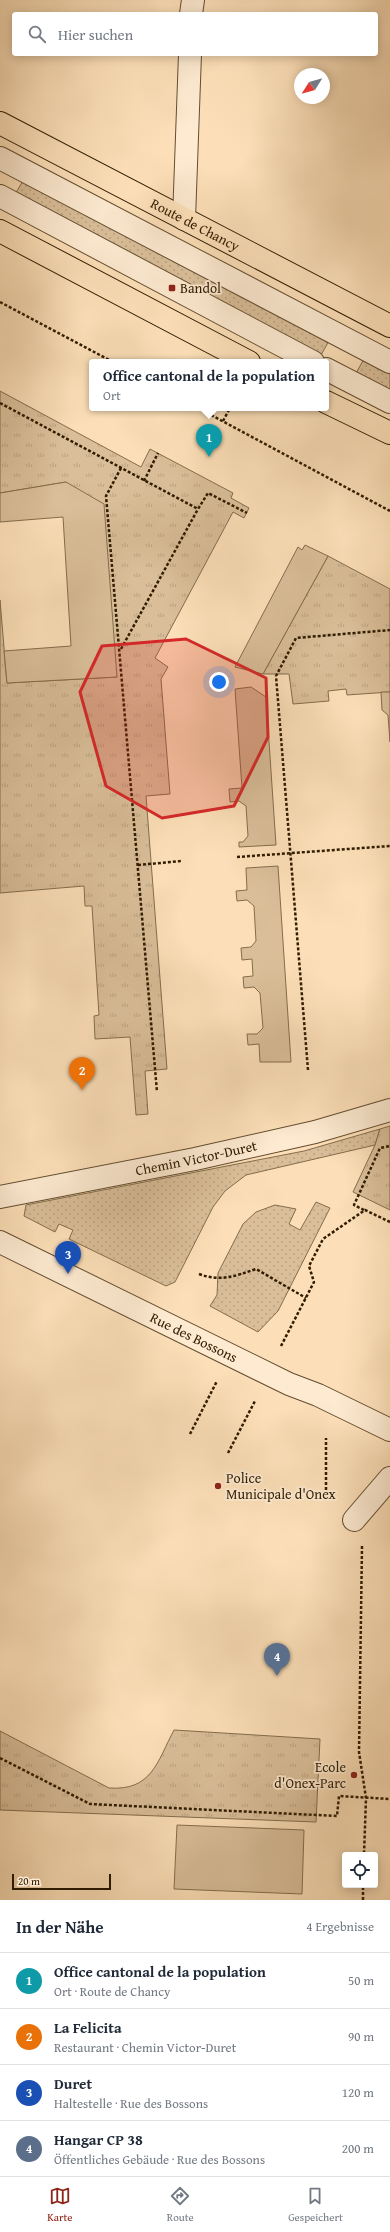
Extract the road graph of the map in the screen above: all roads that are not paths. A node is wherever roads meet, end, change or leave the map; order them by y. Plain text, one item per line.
1 (193, 0) edge
2 (191, 12) edge
3 (190, 56) edge
4 (0, 123) edge
5 (0, 158) edge
6 (0, 196) edge
7 (184, 219) junction
8 (0, 232) edge
9 (390, 326) edge
10 (243, 359) edge
11 (307, 359) edge
12 (390, 362) edge
13 (329, 371) edge
14 (390, 402) edge
15 (329, 404) edge
16 (390, 434) edge
17 (390, 1110) edge
18 (0, 1196) edge
19 (0, 1242) edge
20 (390, 1430) edge
21 (390, 1478) edge
22 (358, 1529) road end

1 - 2 street
3 - 7 street
4 - 7 main road, Route de Chancy
5 - 12 street
6 - 11 street
7 - 9 main road, Route de Chancy
8 - 10 main road
13 - 14 street
15 - 16 main road
17 - 18 street, Chemin Victor-Duret
19 - 20 street, Rue des Bossons
21 - 22 street

